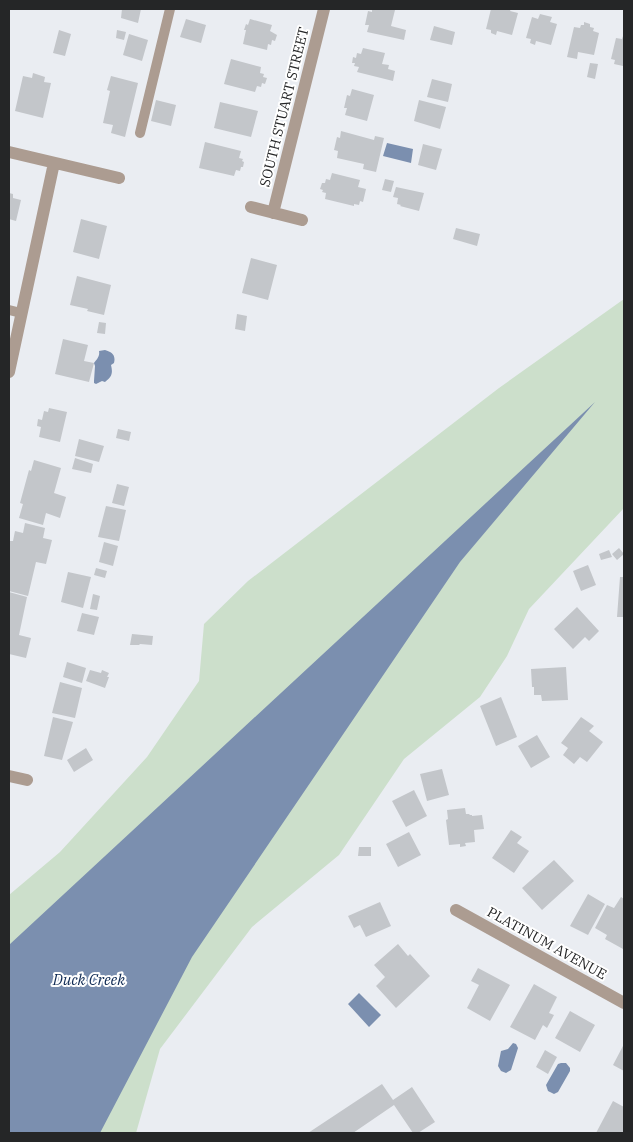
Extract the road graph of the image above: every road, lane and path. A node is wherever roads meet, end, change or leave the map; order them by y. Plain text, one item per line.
1 (170, 9) edge
2 (324, 9) edge
3 (140, 133) dead end
4 (9, 152) edge
5 (54, 163) junction
6 (119, 178) dead end
7 (251, 208) dead end
8 (273, 212) junction
9 (302, 220) dead end
10 (9, 310) edge
11 (22, 313) junction
12 (9, 372) edge
13 (9, 776) edge
14 (27, 780) dead end
15 (456, 910) dead end
16 (624, 1003) edge

1 - 3 lane
2 - 8 street, SOUTH STUART STREET
4 - 5 street
5 - 6 street
5 - 11 street
7 - 8 street
8 - 9 street
10 - 11 lane
11 - 12 street
13 - 14 street
15 - 16 street, PLATINUM AVENUE

